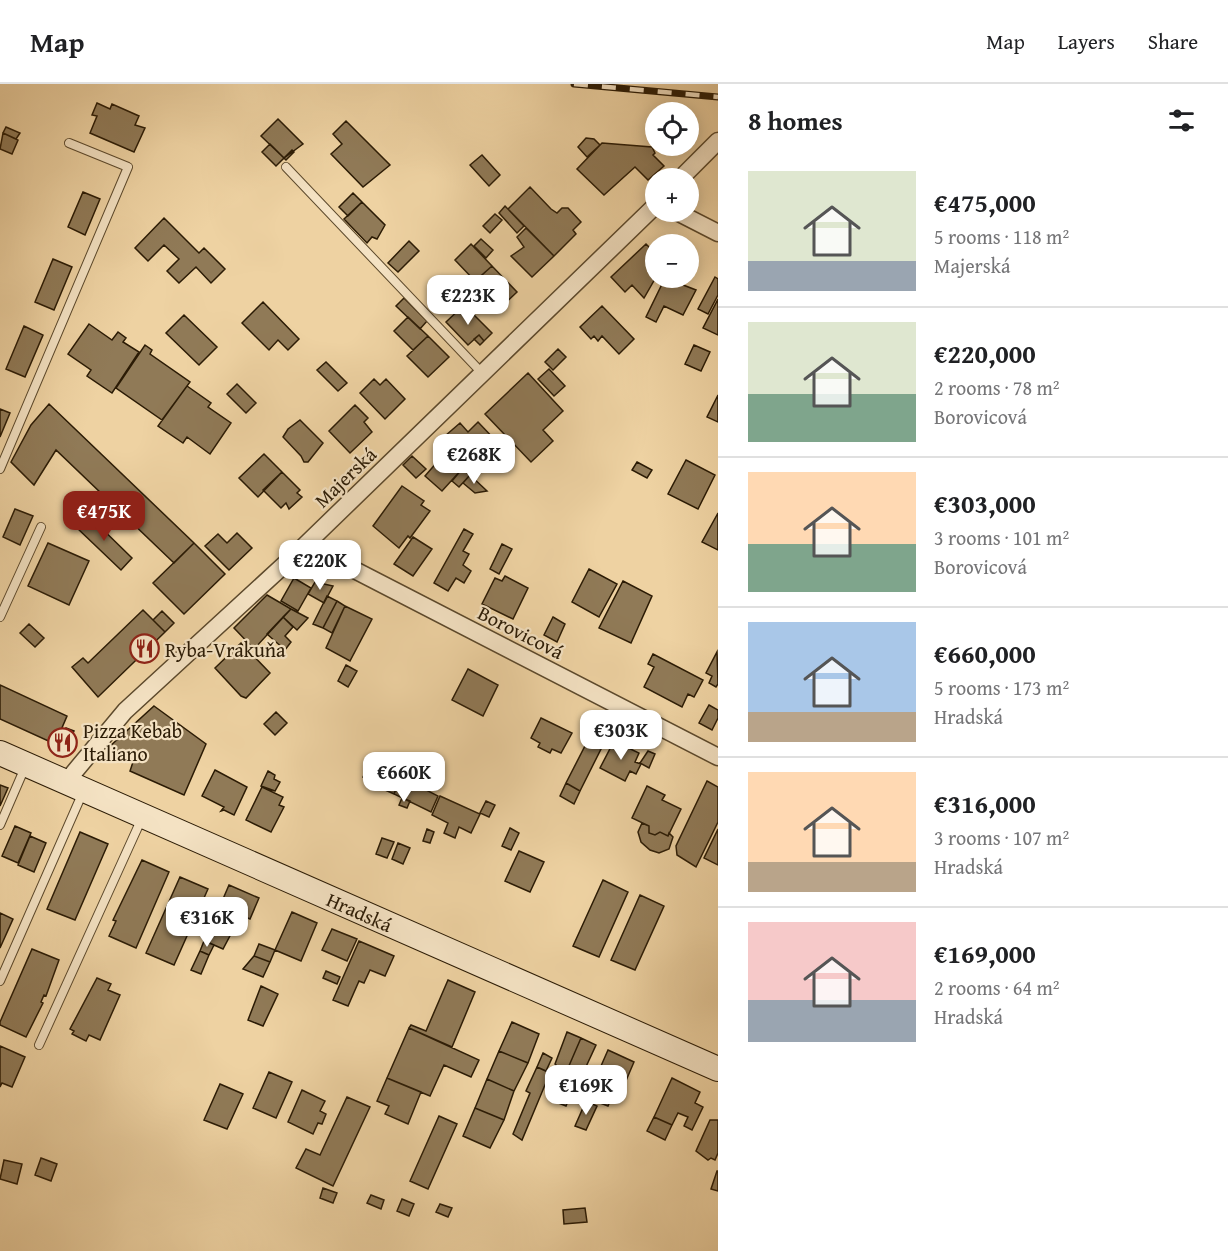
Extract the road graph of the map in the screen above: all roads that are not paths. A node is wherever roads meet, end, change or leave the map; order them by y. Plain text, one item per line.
1 (718, 141) edge
2 (69, 143) dead end
3 (286, 167) dead end
4 (691, 168) edge
5 (645, 216) edge
6 (697, 222) edge
7 (718, 233) edge
8 (482, 373) junction
9 (0, 469) edge
10 (41, 527) dead end
11 (306, 545) junction
12 (0, 617) edge
13 (0, 753) edge
14 (718, 757) edge
15 (26, 765) junction
16 (75, 786) junction
17 (143, 816) junction
18 (0, 825) edge
19 (0, 981) edge
20 (39, 1045) dead end
21 (718, 1069) edge

1 - 4 street
2 - 9 lane
3 - 8 lane
5 - 8 street, Majerská
6 - 7 street
8 - 11 street, Majerská
10 - 12 lane
11 - 14 street, Borovicová
11 - 16 street, Majerská
13 - 15 main road, Hradská
15 - 16 main road, Hradská
15 - 18 lane
16 - 17 main road, Hradská
16 - 19 lane
17 - 20 lane
17 - 21 main road, Hradská

